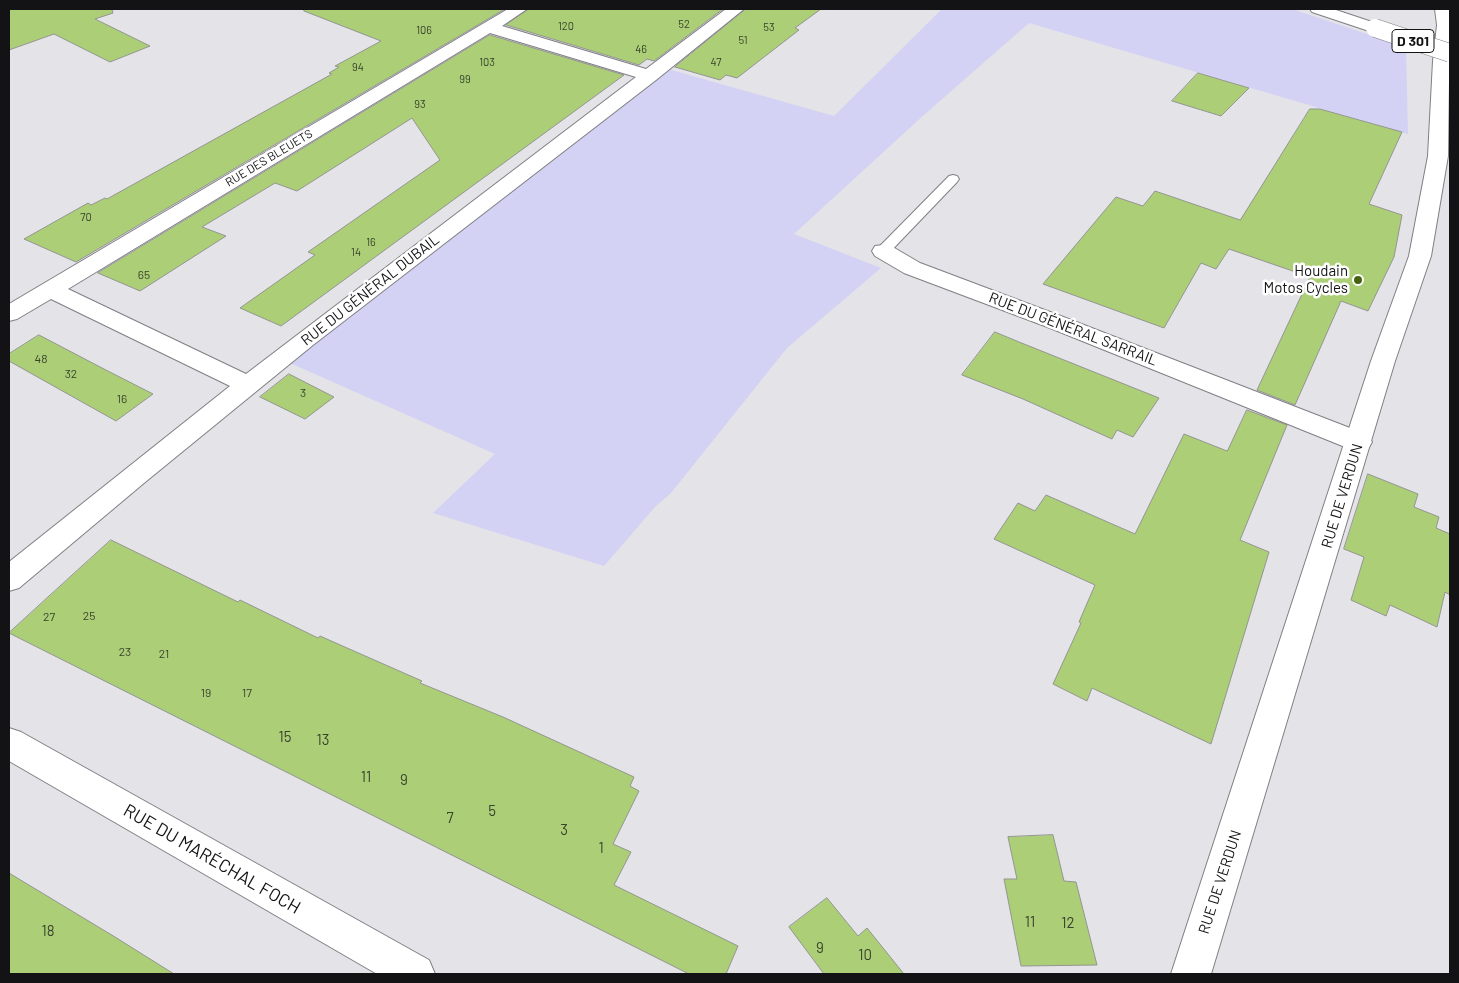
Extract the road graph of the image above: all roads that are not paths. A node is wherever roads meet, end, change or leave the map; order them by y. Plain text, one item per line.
1 (518, 9) edge
2 (736, 9) edge
3 (1318, 9) edge
4 (1446, 20) edge
5 (488, 27) junction
6 (1450, 53) edge
7 (650, 76) junction
8 (953, 179) dead end
9 (883, 251) joint
10 (50, 289) junction
11 (9, 314) edge
12 (248, 385) junction
13 (1359, 442) junction
14 (9, 579) edge
15 (9, 743) edge
16 (414, 974) edge
17 (1191, 974) edge

1 - 5 main road, RUE DES BLEUETS
2 - 7 main road, RUE DU GÉNÉRAL DUBAIL
3 - 6 main road, D 301, bridge
4 - 13 main road, RUE DE VERDUN
5 - 7 main road
5 - 10 main road, RUE DES BLEUETS
7 - 12 main road, RUE DU GÉNÉRAL DUBAIL
8 - 9 lane, RUE DU GÉNÉRAL SARRAIL
9 - 13 main road, RUE DU GÉNÉRAL SARRAIL
10 - 11 main road, RUE DES BLEUETS
10 - 12 main road
12 - 14 main road, RUE DU GÉNÉRAL DUBAIL
13 - 17 main road, RUE DE VERDUN
15 - 16 main road, RUE DU MARÉCHAL FOCH

